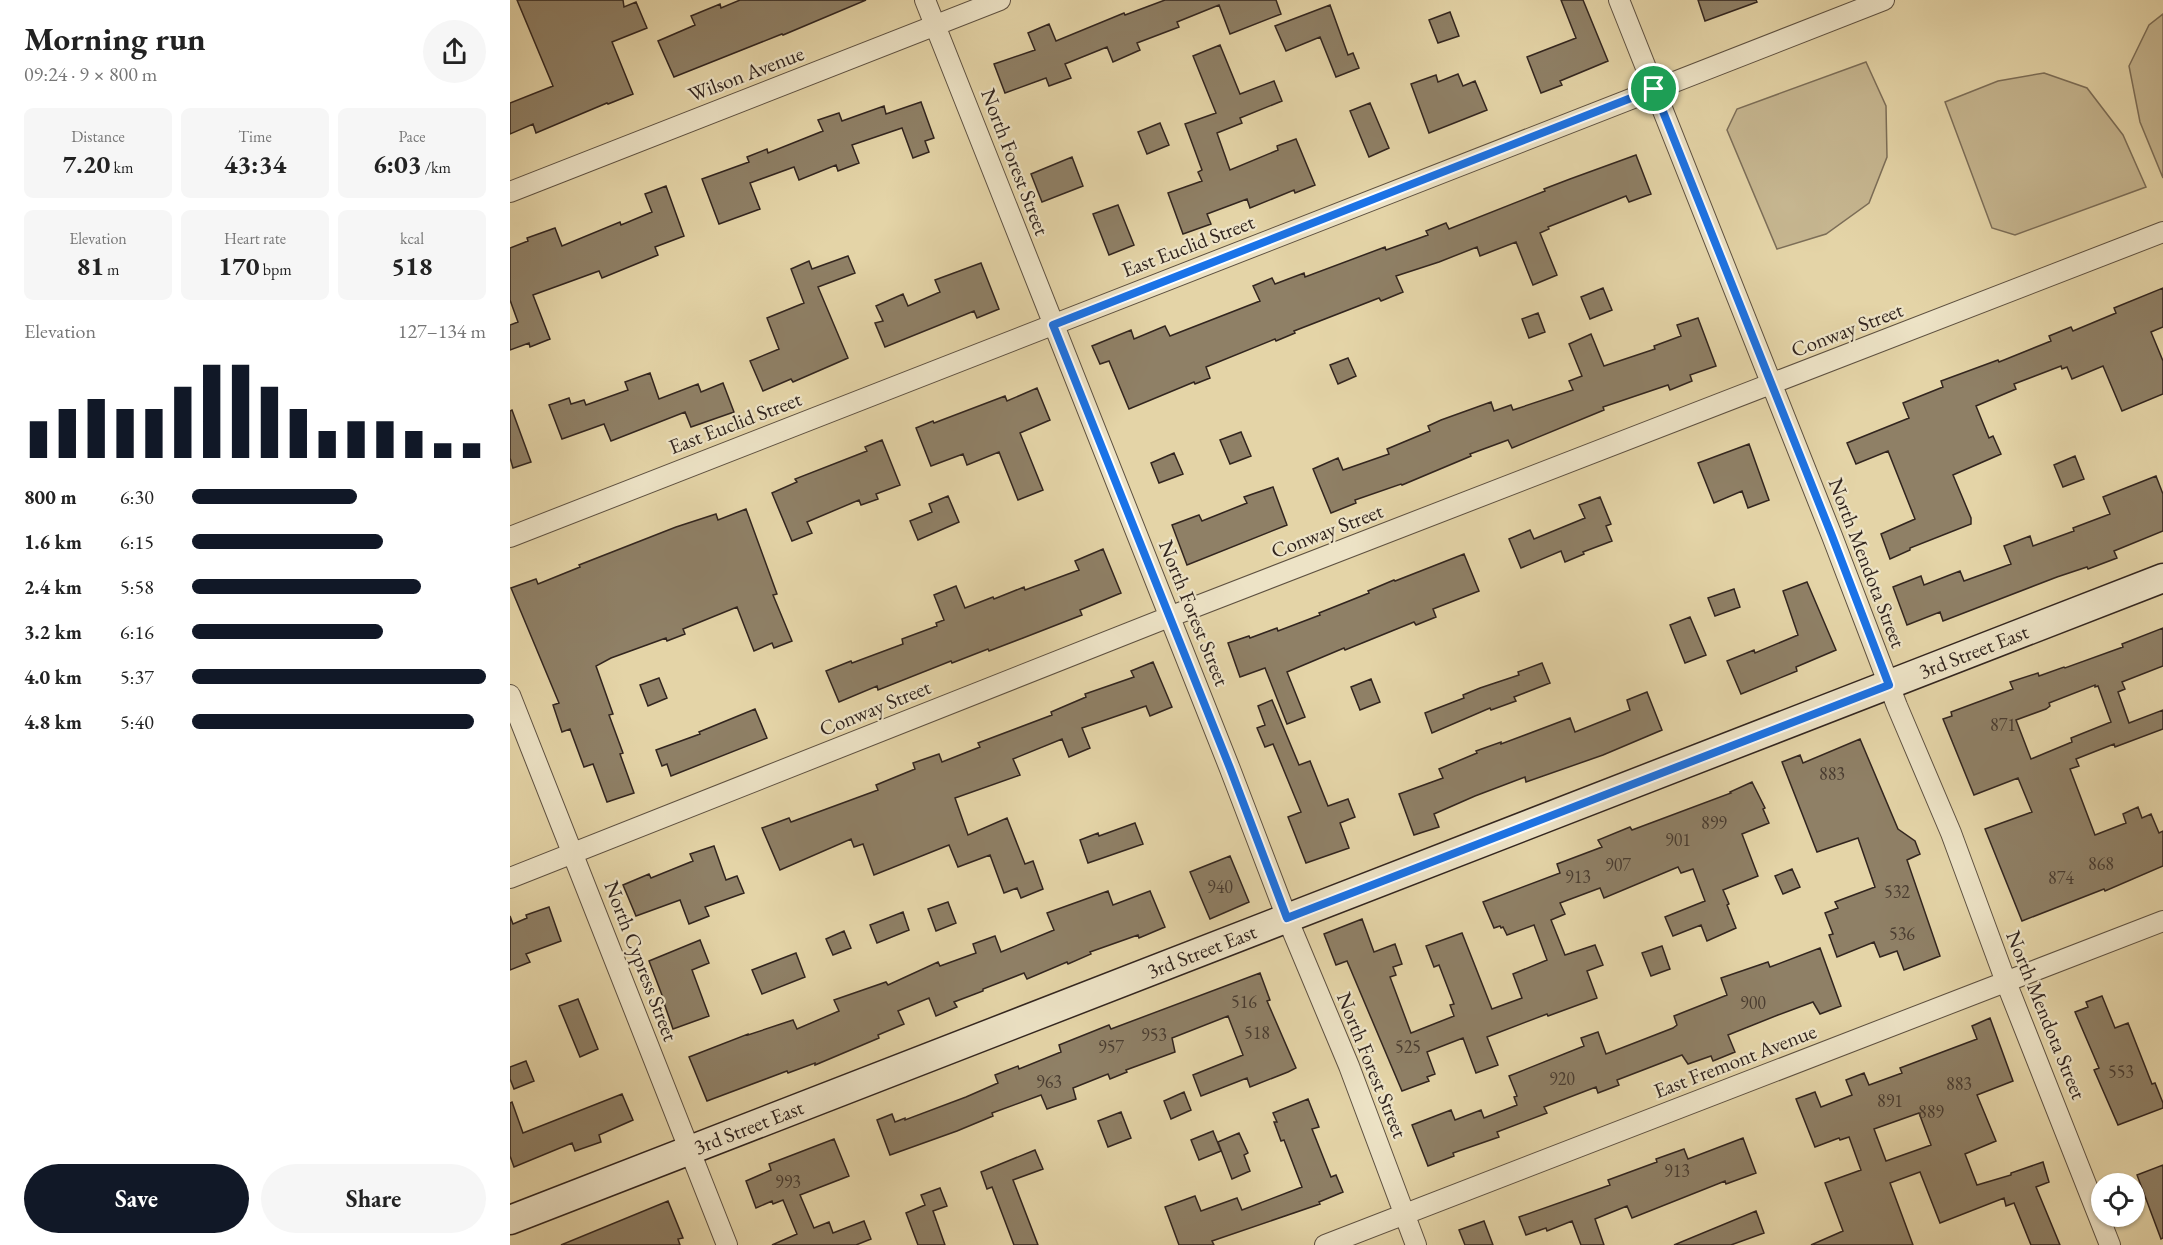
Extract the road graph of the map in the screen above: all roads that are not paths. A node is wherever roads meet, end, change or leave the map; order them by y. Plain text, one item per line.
1 (925, 0) edge
2 (1000, 0) edge
3 (1619, 0) edge
4 (1884, 0) edge
5 (935, 25) junction
6 (1654, 89) junction
7 (510, 192) edge
8 (2163, 232) edge
9 (1053, 325) junction
10 (1771, 385) junction
11 (510, 537) edge
12 (2163, 578) edge
13 (1169, 617) junction
14 (1889, 685) junction
15 (510, 695) edge
16 (574, 853) junction
17 (510, 878) edge
18 (1287, 918) junction
19 (2163, 921) edge
20 (2006, 982) junction
21 (689, 1150) junction
22 (1404, 1214) junction
23 (510, 1220) edge
24 (727, 1245) edge
25 (1325, 1245) edge
26 (1416, 1245) edge
27 (2110, 1245) edge

1 - 5 street, North Forest Street
2 - 5 street, Wilson Avenue
3 - 6 street, North Mendota Street
4 - 6 street, East Euclid Street
5 - 7 street, Wilson Avenue
5 - 9 street, North Forest Street
6 - 9 street, East Euclid Street
6 - 10 street, North Mendota Street
8 - 10 street, Conway Street
9 - 11 street, East Euclid Street
9 - 13 street, North Forest Street
10 - 13 street, Conway Street
10 - 14 street, North Mendota Street
12 - 14 street, 3rd Street East
13 - 16 street, Conway Street
13 - 18 street, North Forest Street
14 - 18 street, 3rd Street East
14 - 20 street, North Mendota Street
15 - 16 street, North Cypress Street
16 - 17 street, Conway Street
16 - 21 street, North Cypress Street
18 - 21 street, 3rd Street East
18 - 22 street, North Forest Street
19 - 20 street, East Fremont Avenue
20 - 22 street, East Fremont Avenue
20 - 27 street, North Mendota Street
21 - 23 street, 3rd Street East
21 - 24 street, North Cypress Street
22 - 25 street, East Fremont Avenue
22 - 26 street, North Forest Street

